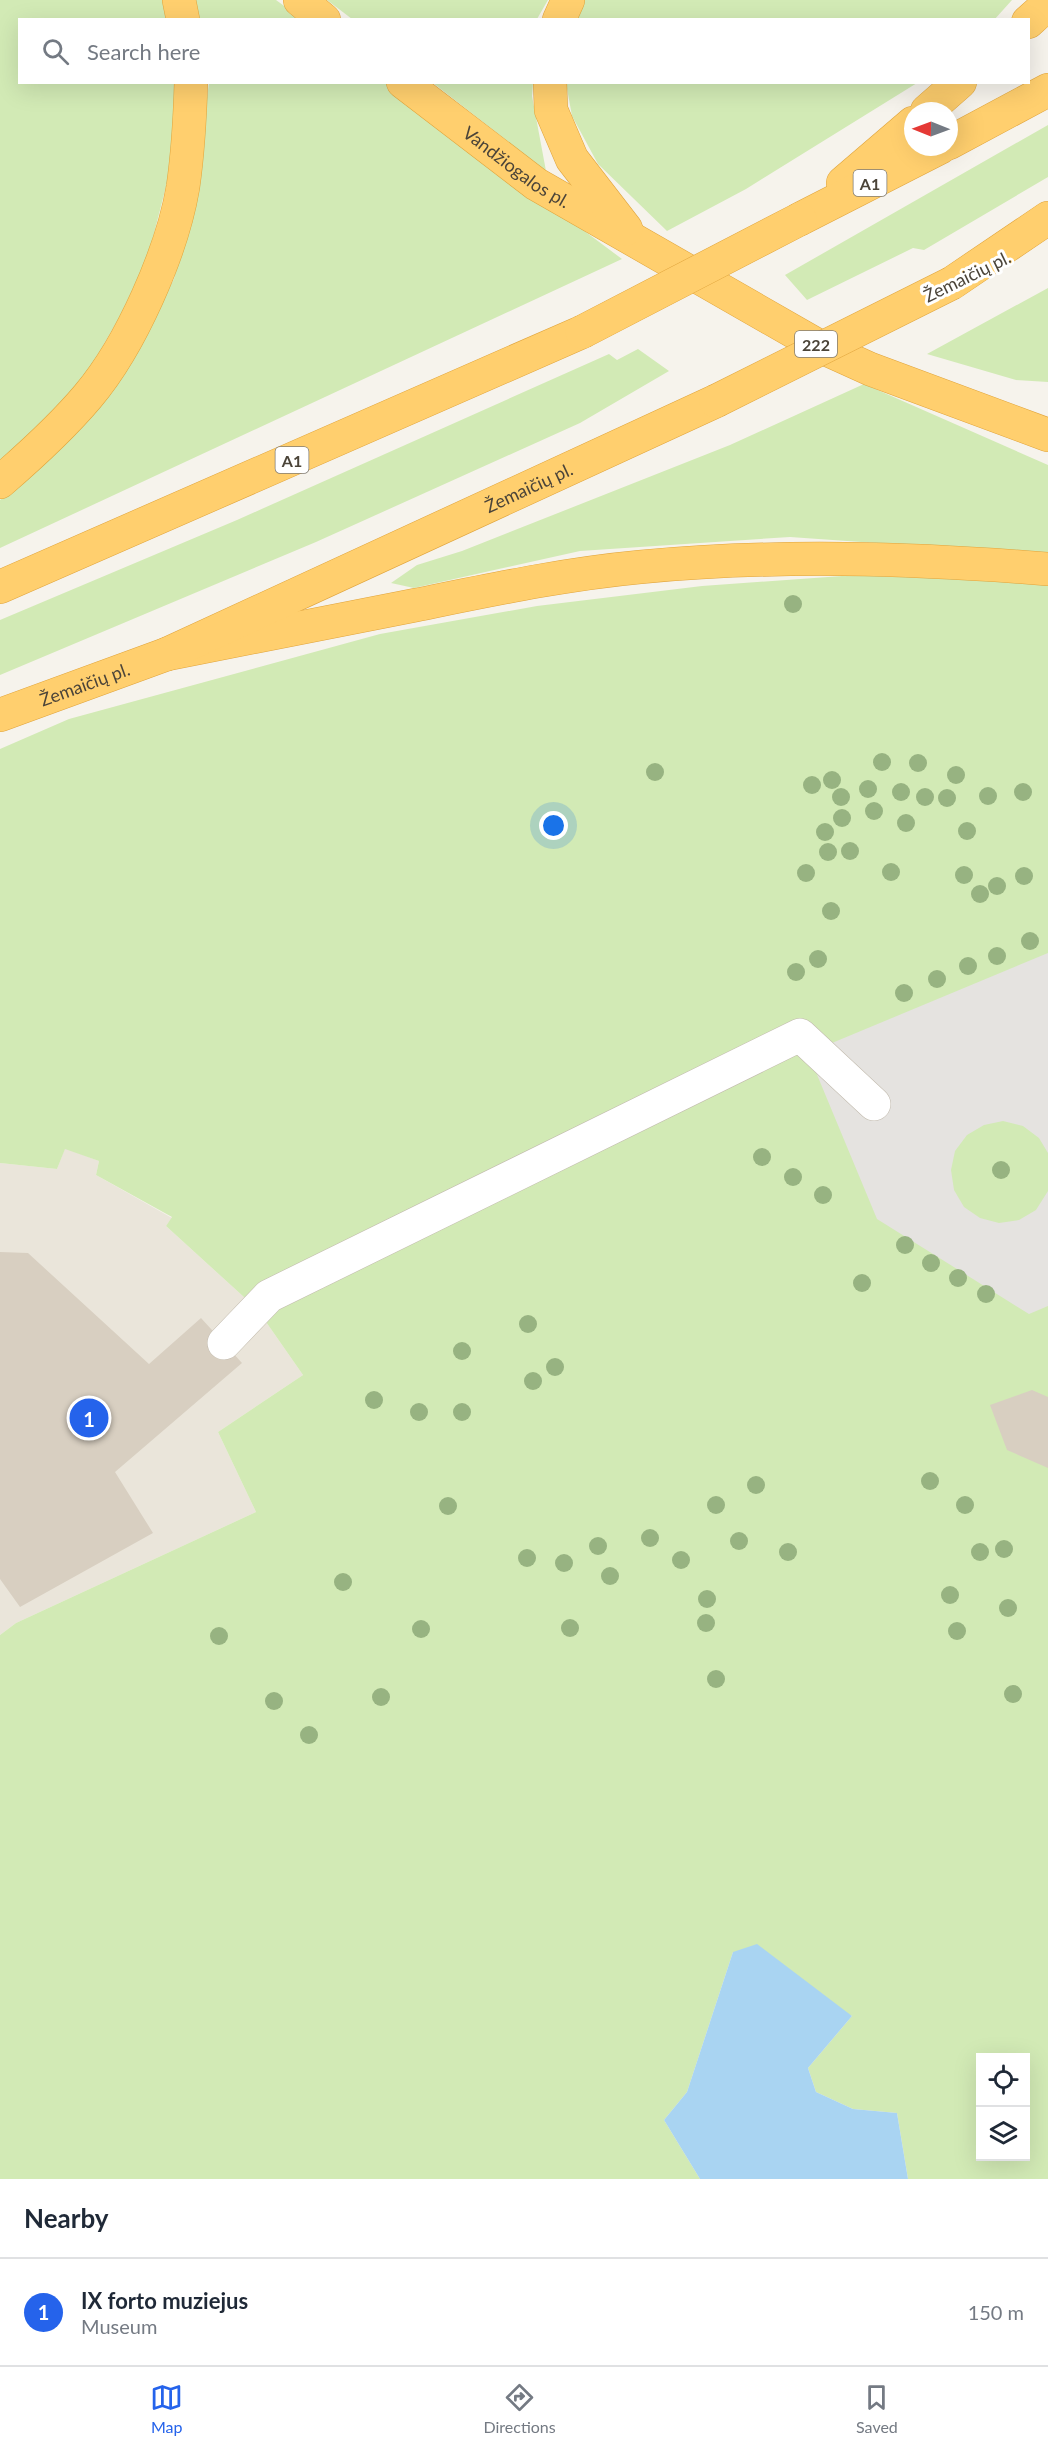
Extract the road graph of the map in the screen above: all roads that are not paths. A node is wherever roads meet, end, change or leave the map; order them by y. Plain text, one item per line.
1 (180, 0) edge
2 (300, 0) edge
3 (567, 0) edge
4 (1048, 4) edge
5 (183, 18) edge
6 (322, 18) edge
7 (560, 18) edge
8 (1030, 21) edge
9 (191, 84) edge
10 (406, 84) edge
11 (550, 84) edge
12 (958, 84) edge
13 (1048, 90) edge
14 (937, 102) edge
15 (904, 131) edge
16 (958, 138) edge
17 (922, 156) edge
18 (1048, 218) edge
19 (800, 219) junction
20 (1048, 237) edge
21 (638, 244) junction
22 (952, 283) junction
23 (1006, 418) junction
24 (1048, 418) edge
25 (1048, 435) edge
26 (0, 482) edge
27 (1048, 569) edge
28 (0, 587) edge
29 (167, 654) junction
30 (0, 715) edge
31 (874, 1104) dead end
32 (224, 1343) dead end

1 - 5 highway
2 - 6 highway
3 - 7 highway
4 - 8 highway
9 - 26 highway
10 - 21 highway, Vandžiogalos pl. / 222
11 - 21 highway
12 - 14 highway
13 - 16 highway
15 - 19 highway
17 - 19 highway, A1
18 - 22 highway
19 - 28 highway, A1, bridge
20 - 22 highway, Žemaičių pl.
21 - 23 highway, 222
22 - 29 highway, Žemaičių pl., bridge
23 - 24 highway, 222
23 - 25 highway
27 - 29 highway
29 - 30 highway, Žemaičių pl.
31 - 32 street

